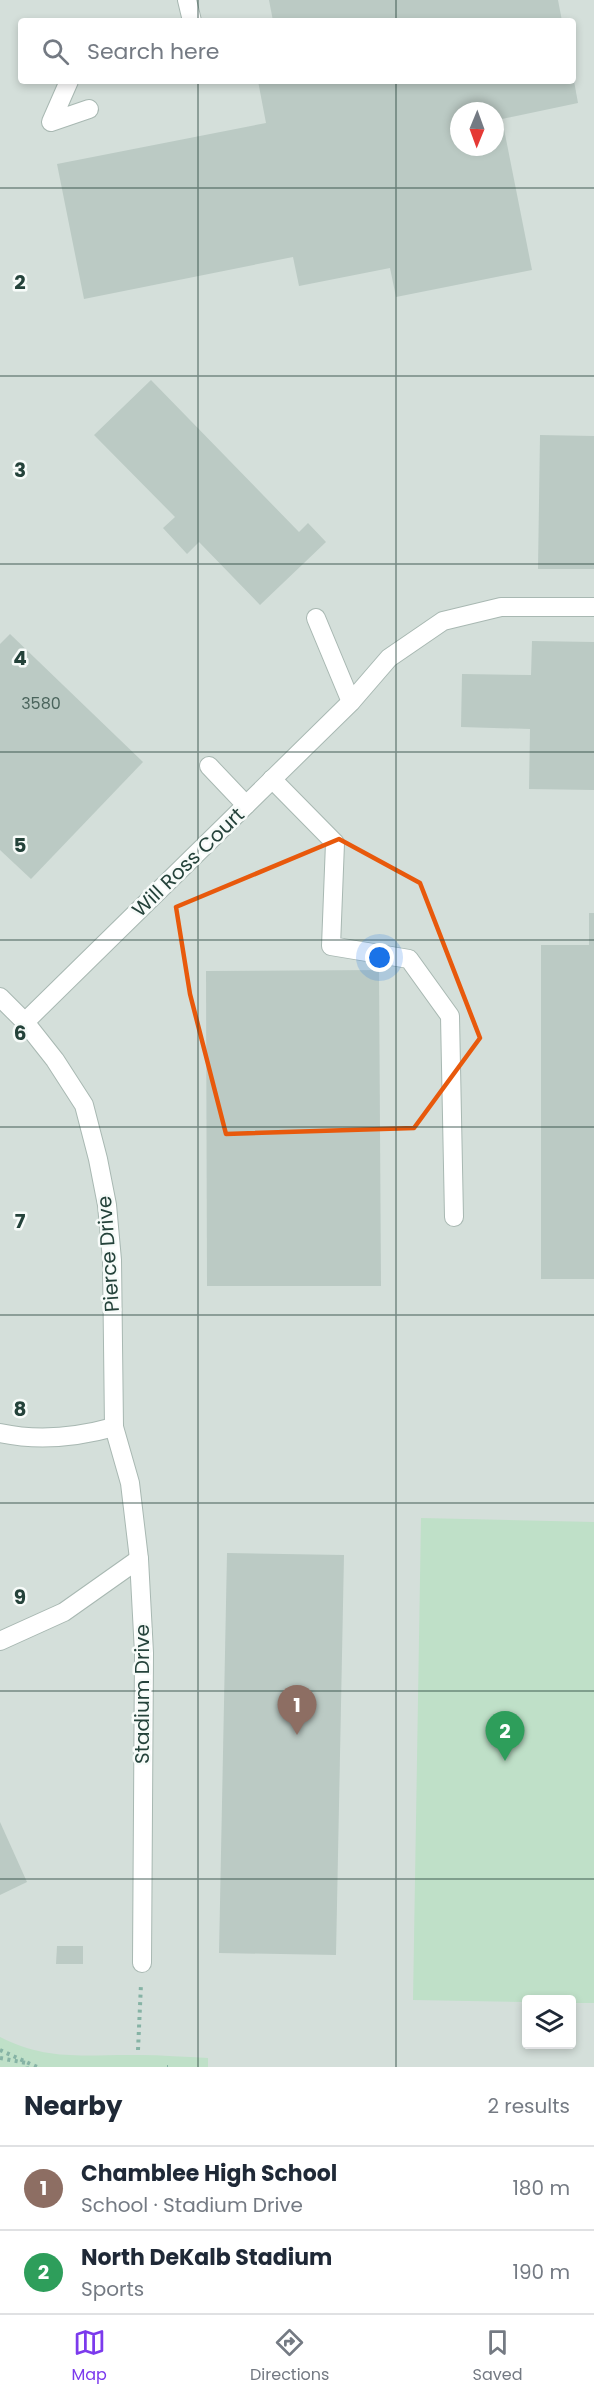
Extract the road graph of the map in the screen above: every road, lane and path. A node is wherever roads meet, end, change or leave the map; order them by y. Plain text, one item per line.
1 (187, 0) edge
2 (191, 18) edge
3 (68, 84) edge
4 (89, 109) dead end
5 (594, 608) edge
6 (316, 618) dead end
7 (351, 702) junction
8 (209, 766) dead end
9 (272, 779) junction
10 (246, 805) junction
11 (0, 997) edge
12 (25, 1022) junction
13 (454, 1217) dead end
14 (114, 1427) junction
15 (0, 1433) edge
16 (139, 1559) junction
17 (0, 1641) edge
18 (142, 1963) joint
19 (0, 2050) edge
20 (138, 2050) dead end
21 (0, 2058) edge
22 (27, 2067) edge
23 (37, 2067) edge

1 - 2 street
3 - 4 street
5 - 7 street, Will Ross Court
6 - 7 street
7 - 9 street, Will Ross Court
8 - 10 street
9 - 10 street, Will Ross Court
9 - 13 street
10 - 12 street, Will Ross Court
11 - 12 street, Pierce Drive
12 - 14 street, Pierce Drive
14 - 15 street
14 - 16 street, Stadium Drive
16 - 17 street
16 - 18 street, Stadium Drive
18 - 20 path
19 - 23 path
21 - 22 path

